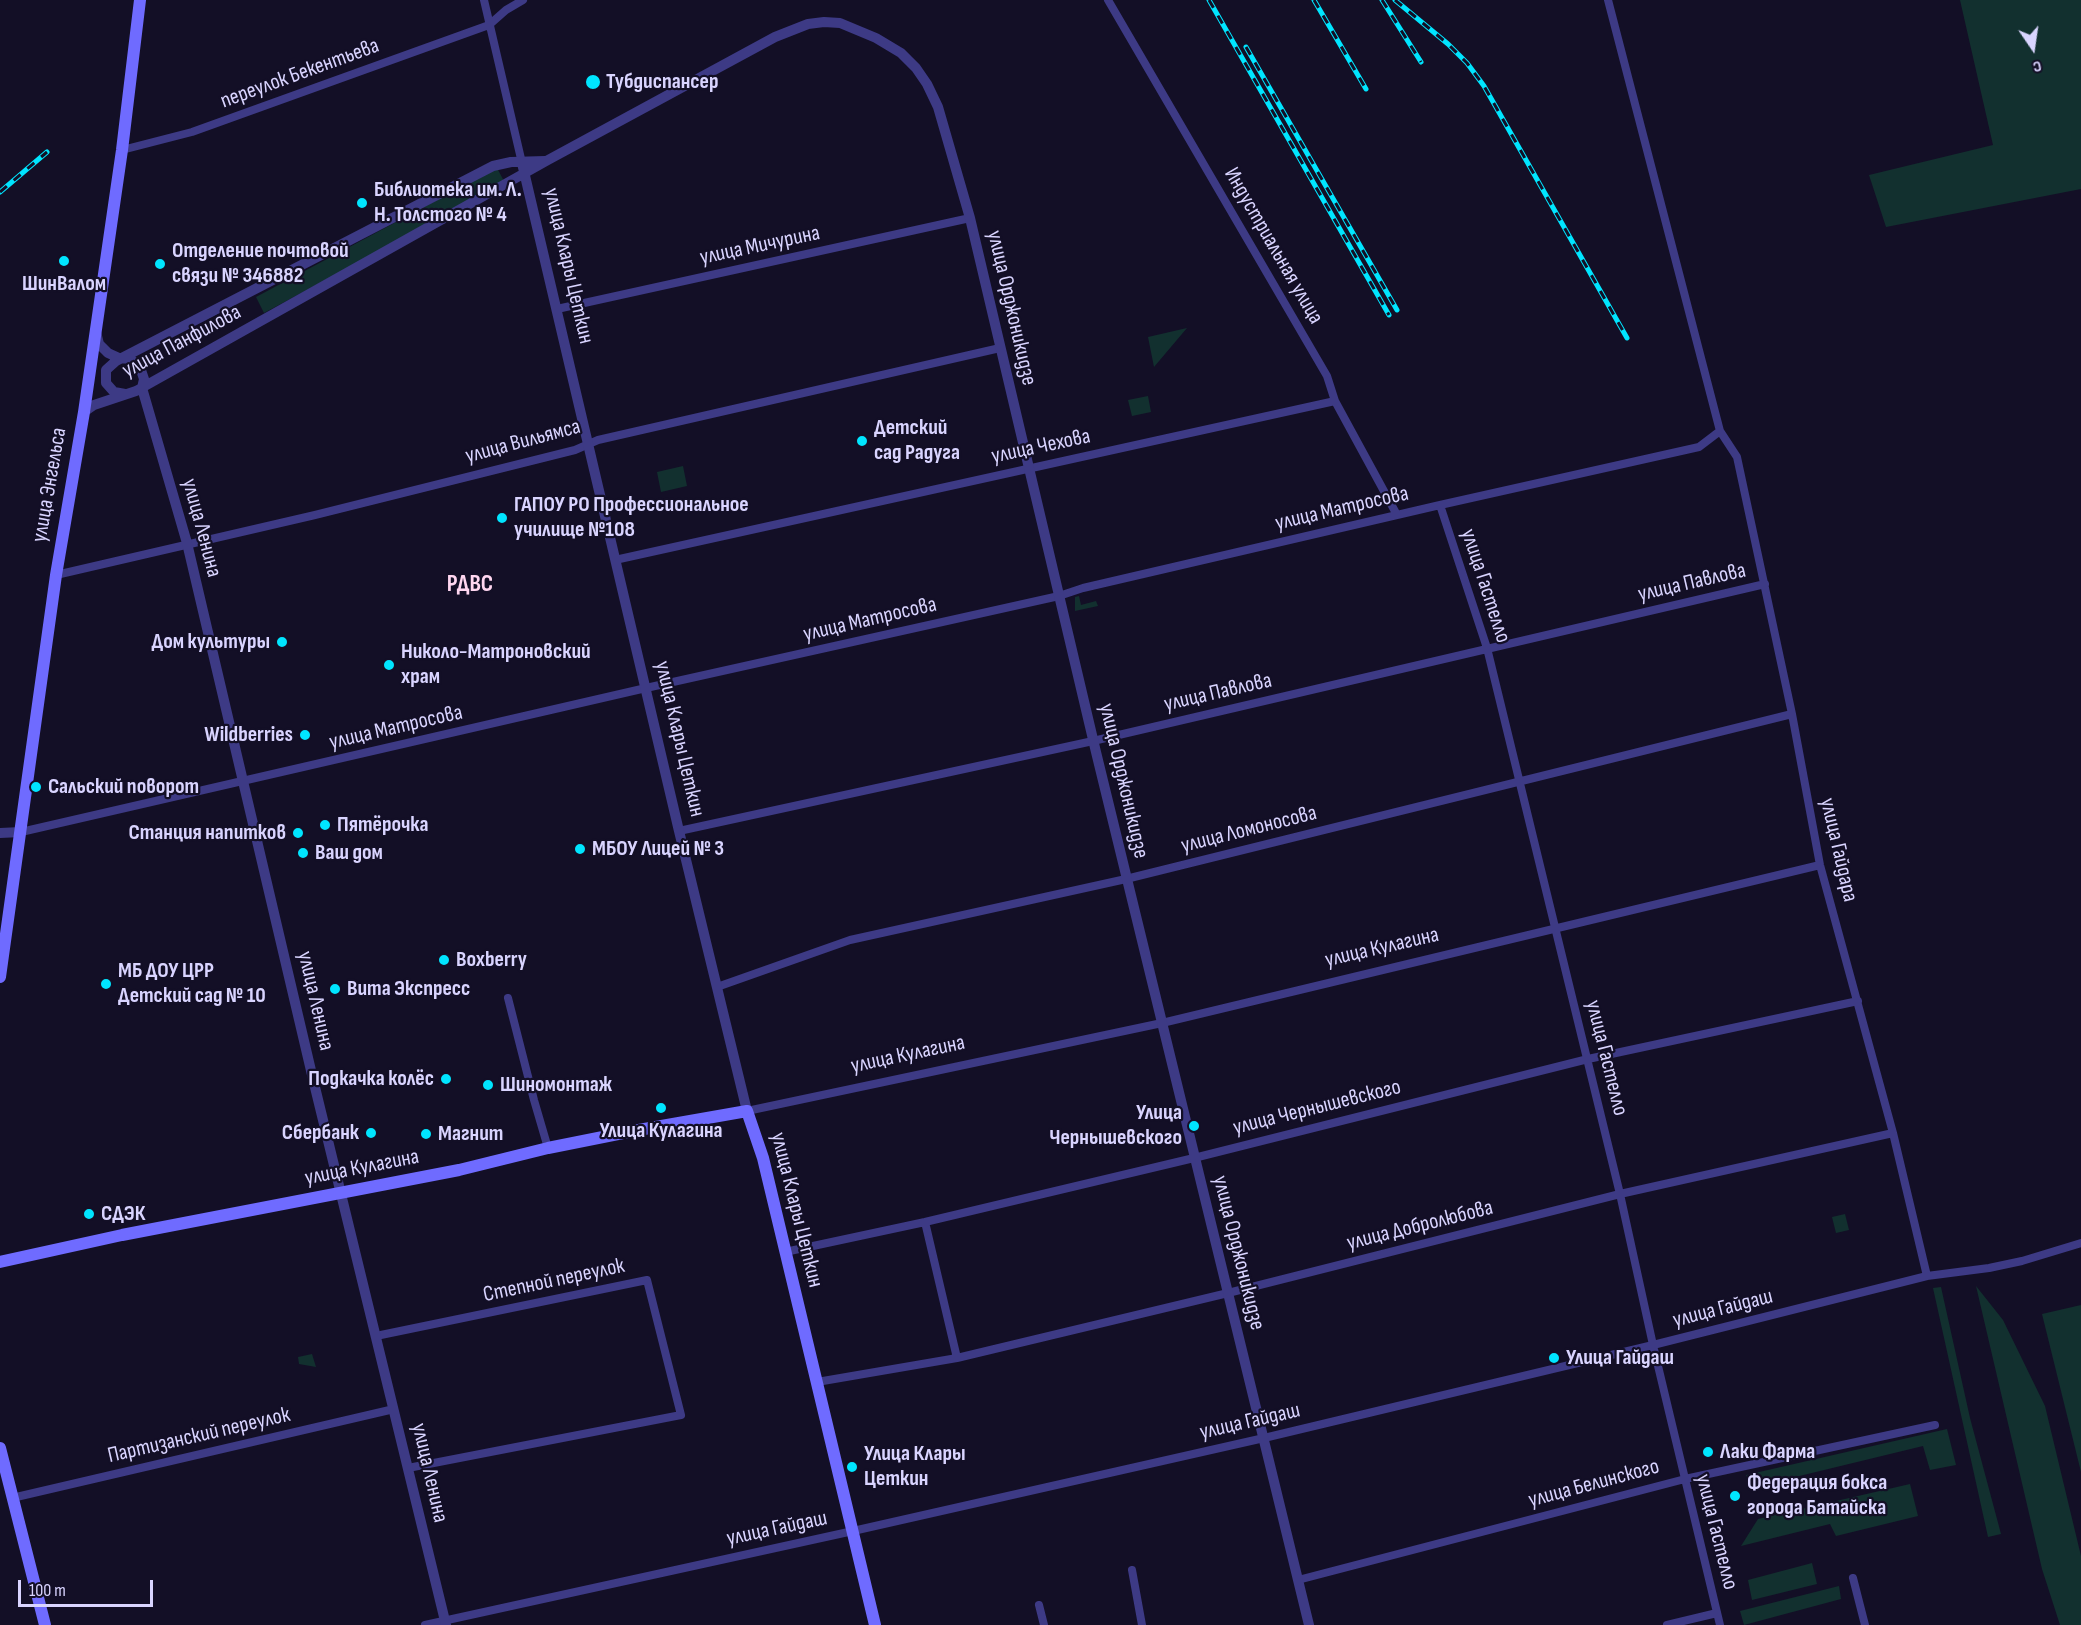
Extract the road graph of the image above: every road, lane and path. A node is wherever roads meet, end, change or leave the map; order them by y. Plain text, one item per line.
1 (140, 0) edge
2 (484, 0) edge
3 (523, 0) edge
4 (1108, 0) edge
5 (1608, 0) edge
6 (808, 24) joint
7 (489, 25) junction
8 (122, 150) junction
9 (548, 160) junction
10 (522, 163) junction
11 (525, 175) junction
12 (970, 218) junction
13 (557, 309) junction
14 (95, 329) junction
15 (1000, 348) junction
16 (119, 360) junction
17 (89, 375) junction
18 (141, 388) junction
19 (128, 394) junction
20 (1335, 401) junction
21 (84, 412) junction
22 (1720, 431) junction
23 (589, 444) junction
24 (1028, 468) junction
25 (1440, 505) junction
26 (1397, 515) junction
27 (187, 543) junction
28 (615, 560) junction
29 (56, 575) junction
30 (1765, 584) junction
31 (1059, 596) junction
32 (1487, 648) junction
33 (646, 688) junction
34 (1792, 714) junction
35 (1093, 741) junction
36 (243, 782) junction
37 (1520, 782) junction
38 (679, 831) junction
39 (21, 832) junction
40 (0, 833) edge
41 (1820, 865) junction
42 (1126, 879) junction
43 (1556, 928) junction
44 (0, 977) edge
45 (717, 987) junction
46 (508, 998) dead end
47 (1858, 1001) junction
48 (1162, 1023) junction
49 (1588, 1059) junction
50 (747, 1111) junction
51 (1893, 1133) junction
52 (548, 1148) junction
53 (1194, 1158) junction
54 (343, 1194) junction
55 (1620, 1194) junction
56 (925, 1222) junction
57 (2081, 1243) edge
58 (785, 1252) junction
59 (0, 1262) edge
60 (1927, 1276) junction
61 (1228, 1293) junction
62 (376, 1336) junction
63 (1653, 1345) junction
64 (957, 1358) junction
65 (817, 1382) junction
66 (394, 1409) junction
67 (1935, 1425) dead end
68 (1264, 1438) junction
69 (0, 1448) edge
70 (408, 1468) junction
71 (1685, 1479) junction
72 (12, 1498) junction
73 (853, 1531) junction
74 (1132, 1570) dead end
75 (1853, 1578) dead end
76 (1298, 1580) junction
77 (1039, 1605) dead end
78 (1718, 1613) junction
79 (445, 1623) edge
80 (45, 1625) edge
81 (425, 1625) edge
82 (875, 1625) edge
83 (1044, 1625) edge
84 (1142, 1625) edge
85 (1309, 1625) edge
86 (1667, 1625) edge
87 (1720, 1625) edge
88 (1866, 1625) edge

1 - 8 main road, улица Энгельса
2 - 7 street, улица Клары Цеткин
3 - 7 street, переулок Бекентьева
4 - 20 street, Индустриальная улица
5 - 22 street
6 - 9 street, улица Панфилова
6 - 12 street, улица Орджоникидзе
7 - 8 street, переулок Бекентьева
7 - 10 street, улица Клары Цеткин
8 - 14 main road, улица Энгельса
9 - 10 street, улица Панфилова
9 - 11 street, улица Панфилова
10 - 11 street, улица Клары Цеткин
10 - 16 street, улица Панфилова
11 - 13 street, улица Клары Цеткин
11 - 18 street, улица Панфилова
12 - 13 street, улица Мичурина
12 - 15 street, улица Орджоникидзе
13 - 23 street, улица Клары Цеткин
14 - 16 street, улица Панфилова
14 - 17 main road, улица Энгельса
15 - 23 street, улица Вильямса
15 - 24 street, улица Орджоникидзе
16 - 17 street, улица Панфилова
16 - 18 street
16 - 19 street
17 - 21 main road, улица Энгельса
18 - 19 street, улица Панфилова
18 - 27 street, улица Ленина
19 - 21 street, улица Панфилова
20 - 24 street, улица Чехова
20 - 26 street, Индустриальная улица
21 - 29 main road, улица Энгельса
22 - 25 street, улица Матросова
22 - 30 street, улица Гайдара
23 - 27 street, улица Вильямса
23 - 28 street, улица Клары Цеткин
24 - 28 street, улица Чехова
24 - 31 street, улица Орджоникидзе
25 - 26 street, улица Матросова
25 - 32 street, улица Гастелло
26 - 31 street, улица Матросова
27 - 29 street, улица Вильямса
27 - 36 street, улица Ленина
28 - 33 street, улица Клары Цеткин
29 - 39 main road, улица Энгельса
30 - 32 street, улица Павлова
30 - 34 street, улица Гайдара
31 - 33 street, улица Матросова
31 - 35 street, улица Орджоникидзе
32 - 35 street, улица Павлова
32 - 37 street, улица Гастелло
33 - 36 street, улица Матросова
33 - 38 street, улица Клары Цеткин
34 - 37 street, улица Ломоносова
34 - 41 street, улица Гайдара
35 - 38 street, улица Павлова
35 - 42 street, улица Орджоникидзе
36 - 39 street, улица Матросова
36 - 54 street, улица Ленина
37 - 42 street, улица Ломоносова
37 - 43 street, улица Гастелло
38 - 45 street, улица Клары Цеткин
39 - 40 street
39 - 44 main road, улица Энгельса
41 - 43 street, улица Кулагина
41 - 47 street, улица Гайдара
42 - 45 street, улица Ломоносова
42 - 48 street, улица Орджоникидзе
43 - 48 street, улица Кулагина
43 - 49 street, улица Гастелло
45 - 50 street, улица Клары Цеткин
46 - 52 street
47 - 49 street, улица Чернышевского
47 - 51 street, улица Гайдара
48 - 50 street, улица Кулагина
48 - 53 street, улица Орджоникидзе
49 - 53 street, улица Чернышевского
49 - 55 street, улица Гастелло
50 - 52 main road, улица Кулагина
50 - 58 main road, улица Клары Цеткин
51 - 55 street, улица Добролюбова
51 - 60 street, улица Гайдара
52 - 54 main road, улица Кулагина
53 - 56 street, улица Чернышевского
53 - 61 street, улица Орджоникидзе
54 - 59 main road, улица Кулагина
54 - 62 street, улица Ленина
55 - 61 street, улица Добролюбова
55 - 63 street, улица Гастелло
56 - 58 street, улица Чернышевского
56 - 64 street
57 - 60 street, улица Гайдаш
58 - 65 main road, улица Клары Цеткин
60 - 63 street, улица Гайдаш
61 - 64 street, улица Добролюбова
61 - 68 street, улица Орджоникидзе
62 - 66 street, улица Ленина
62 - 70 street, Степной переулок
63 - 68 street, улица Гайдаш
63 - 71 street, улица Гастелло
64 - 65 street, улица Добролюбова
65 - 73 main road, улица Клары Цеткин
66 - 70 street, улица Ленина
66 - 72 street, Партизанский переулок
67 - 71 street, улица Белинского
68 - 73 street, улица Гайдаш
68 - 76 street, улица Орджоникидзе
69 - 72 main road
70 - 79 street, улица Ленина
71 - 76 street, улица Белинского
71 - 78 street, улица Гастелло
72 - 80 main road
73 - 79 street, улица Гайдаш
73 - 82 main road, улица Клары Цеткин
74 - 84 street
75 - 88 street
76 - 85 street, улица Орджоникидзе
77 - 83 street
78 - 86 street
78 - 87 street, улица Гастелло
79 - 81 street, улица Гайдаш

